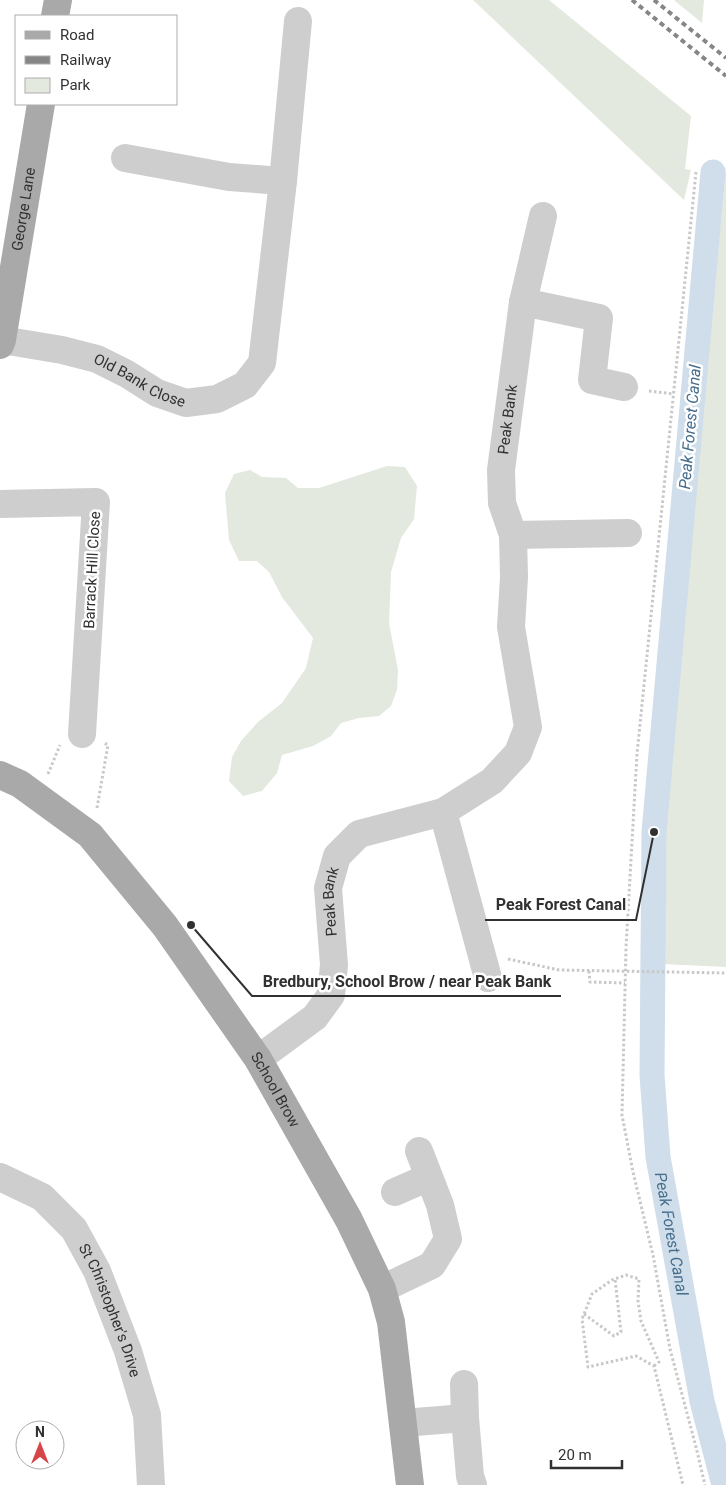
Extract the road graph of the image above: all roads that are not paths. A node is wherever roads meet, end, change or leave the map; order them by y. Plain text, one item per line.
1 (58, 0) edge
2 (55, 15) edge
3 (298, 21) dead end
4 (41, 105) edge
5 (125, 158) dead end
6 (283, 181) junction
7 (543, 216) dead end
8 (523, 302) junction
9 (1, 343) edge
10 (624, 387) dead end
11 (0, 504) edge
12 (628, 533) dead end
13 (513, 534) junction
14 (81, 734) road end
15 (0, 775) edge
16 (443, 812) junction
17 (484, 965) road end
18 (258, 1059) junction
19 (419, 1151) dead end
20 (0, 1177) edge
21 (429, 1177) junction
22 (395, 1192) dead end
23 (382, 1289) junction
24 (464, 1384) dead end
25 (465, 1418) junction
26 (403, 1424) junction
27 (151, 1485) edge
28 (410, 1485) edge
29 (473, 1485) edge

1 - 2 main road
3 - 6 street, Old Bank Close
4 - 9 main road, George Lane
5 - 6 street
6 - 9 street, Old Bank Close
7 - 8 street, Peak Bank
8 - 10 street
8 - 13 street, Peak Bank
11 - 14 street, Barrack Hill Close
12 - 13 street
13 - 16 street, Peak Bank
15 - 18 main road, School Brow
16 - 17 street
16 - 18 street, Peak Bank
18 - 23 main road, School Brow
19 - 21 street
20 - 27 street, St Christopher's Drive
21 - 22 street
21 - 23 street
23 - 26 main road, School Brow
24 - 25 street
25 - 26 street
25 - 29 street
26 - 28 main road, School Brow

